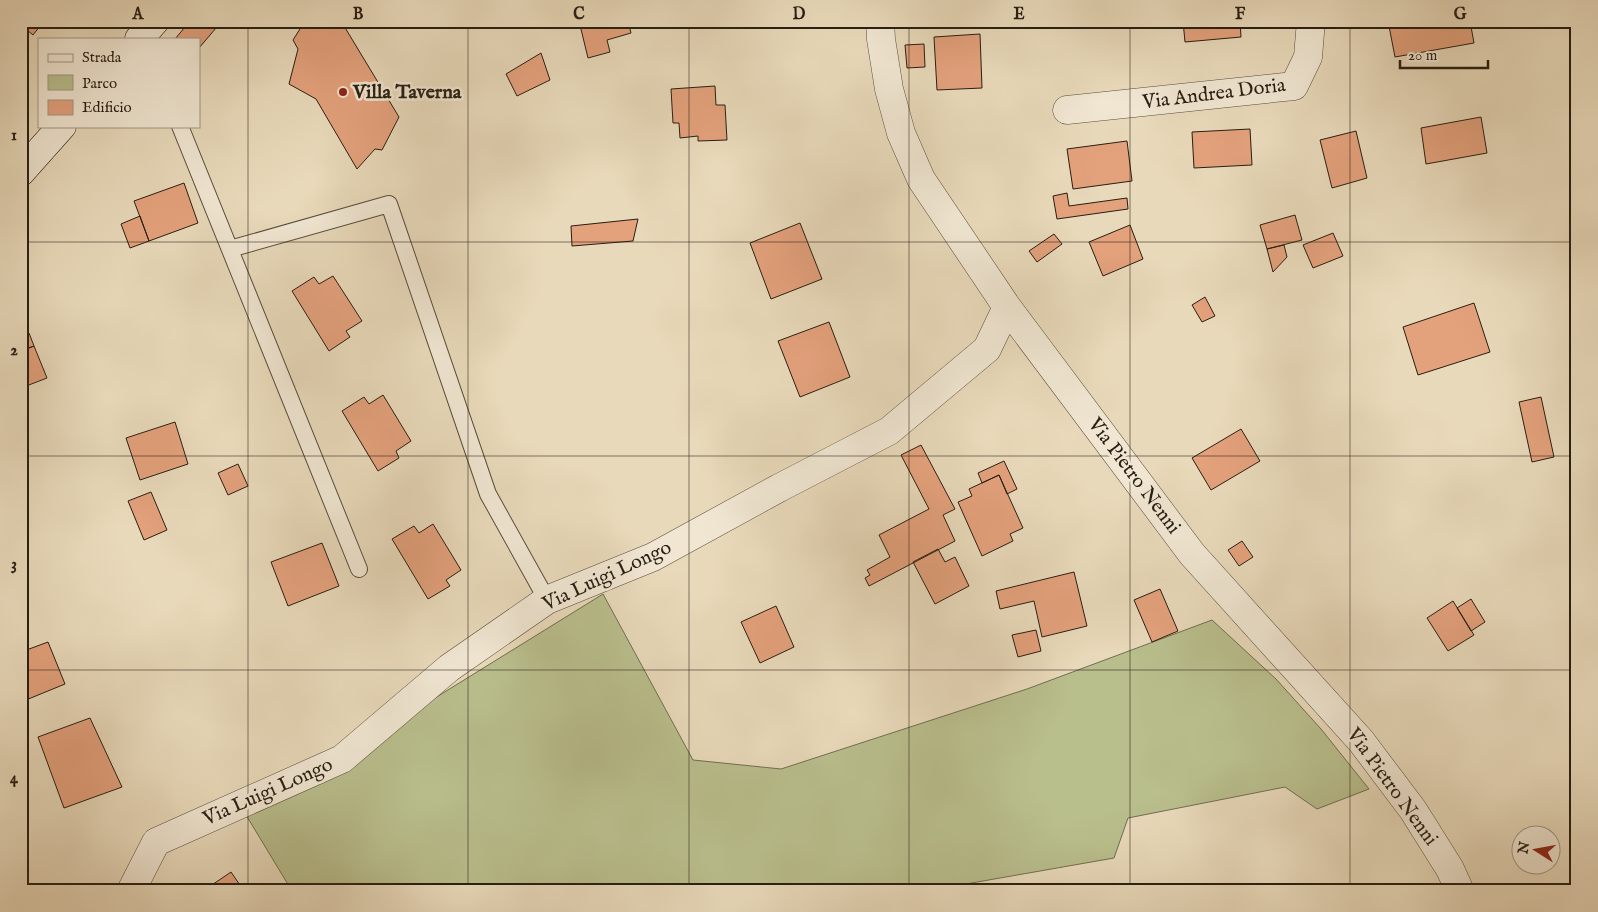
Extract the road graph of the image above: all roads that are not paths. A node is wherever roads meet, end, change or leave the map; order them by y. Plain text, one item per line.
1 (880, 21) edge
2 (1310, 21) edge
3 (1067, 110) dead end
4 (60, 128) edge
5 (181, 128) edge
6 (21, 172) edge
7 (230, 249) junction
8 (1007, 307) junction
9 (359, 569) dead end
10 (548, 600) junction
11 (131, 891) edge
12 (1460, 891) edge

1 - 8 street, Via Pietro Nenni
2 - 3 street, Via Andrea Doria
4 - 6 street
5 - 7 lane
7 - 9 lane
7 - 10 lane
8 - 10 street, Via Luigi Longo
8 - 12 street, Via Pietro Nenni
10 - 11 street, Via Luigi Longo

